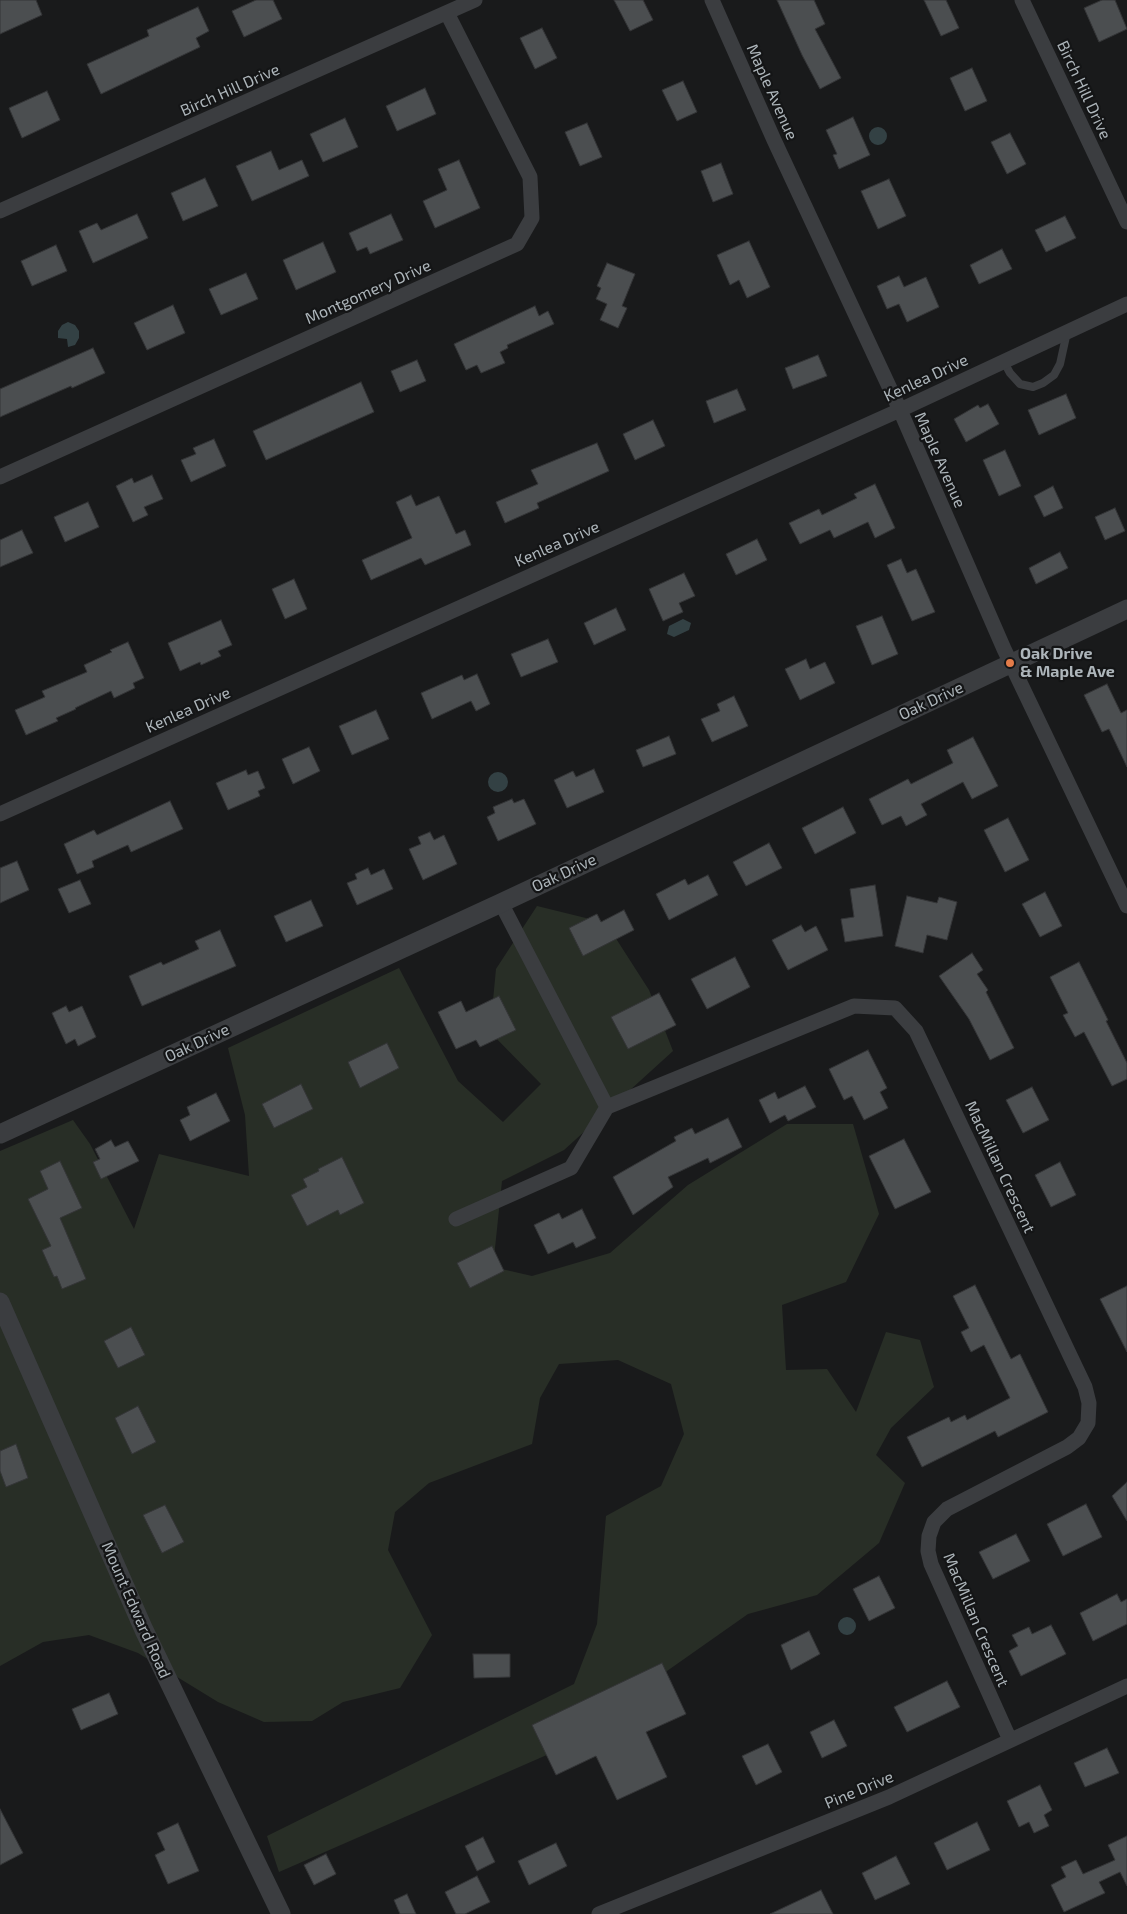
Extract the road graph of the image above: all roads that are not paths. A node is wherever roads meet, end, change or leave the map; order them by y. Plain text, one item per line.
1 (475, 0) edge
2 (712, 0) edge
3 (1022, 0) edge
4 (447, 13) junction
5 (0, 211) edge
6 (1127, 222) edge
7 (1127, 304) edge
8 (1067, 332) junction
9 (1004, 362) junction
10 (900, 410) junction
11 (0, 477) edge
12 (1127, 609) edge
13 (1010, 663) junction
14 (0, 814) edge
15 (501, 903) junction
16 (1127, 906) edge
17 (607, 1107) junction
18 (0, 1134) edge
19 (456, 1219) dead end
20 (0, 1302) edge
21 (1127, 1686) edge
22 (1010, 1740) junction
23 (280, 1914) edge
24 (599, 1914) edge

1 - 4 street, Birch Hill Drive
2 - 10 street, Maple Avenue
3 - 6 street, Birch Hill Drive
4 - 5 street, Birch Hill Drive
4 - 11 street, Montgomery Drive
7 - 8 street, Kenlea Drive
8 - 9 street, Kenlea Drive
8 - 9 lane
9 - 10 street, Kenlea Drive
10 - 13 street, Maple Avenue
10 - 14 street, Kenlea Drive
12 - 13 street, Oak Drive
13 - 15 street, Oak Drive
13 - 16 street, Maple Avenue
15 - 17 street
15 - 18 street, Oak Drive
17 - 19 street
17 - 22 street, MacMillan Crescent
20 - 23 street, Mount Edward Road
21 - 22 street, Pine Drive
22 - 24 street, Pine Drive

